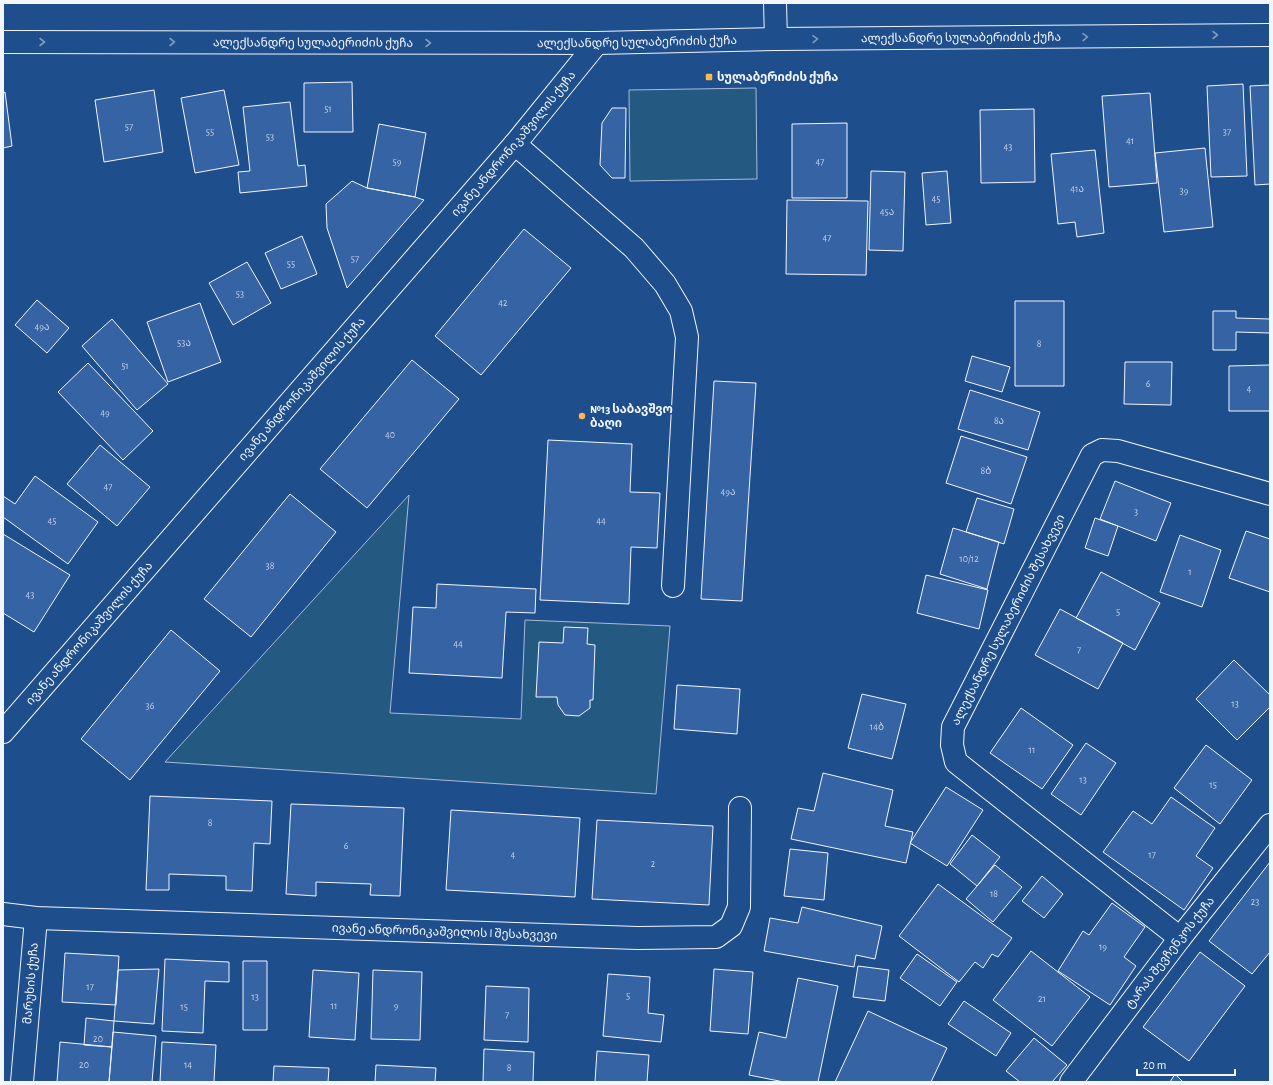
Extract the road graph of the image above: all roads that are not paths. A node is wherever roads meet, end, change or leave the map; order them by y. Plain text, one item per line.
1 (775, 3) edge
2 (1270, 35) edge
3 (776, 39) junction
4 (3, 42) edge
5 (597, 43) junction
6 (514, 144) junction
7 (1270, 494) edge
8 (673, 586) dead end
9 (3, 732) edge
10 (740, 808) dead end
11 (1270, 825) edge
12 (3, 914) edge
13 (36, 918) junction
14 (1180, 938) junction
15 (22, 1082) edge
16 (1071, 1082) edge

1 - 3 street
3 -> 2 street, ალექსანდრე სულაბერიძის ქუჩა
3 - 5 street, ალექსანდრე სულაბერიძის ქუჩა
4 -> 5 street, ალექსანდრე სულაბერიძის ქუჩა
5 - 6 street, ივანე ანდრონიკაშვილის ქუჩა
6 - 8 street
6 - 9 street, ივანე ანდრონიკაშვილის ქუჩა
7 - 14 street, ალექსანდრე სულაბერიძის შესახვევი
10 - 13 street, ივანე ანდრონიკაშვილის I შესახვევი
11 - 14 street, ტარას შევჩენკოს ქუჩა
12 - 13 street
13 - 15 street, მარუხის ქუჩა
14 - 16 street, ტარას შევჩენკოს ქუჩა

